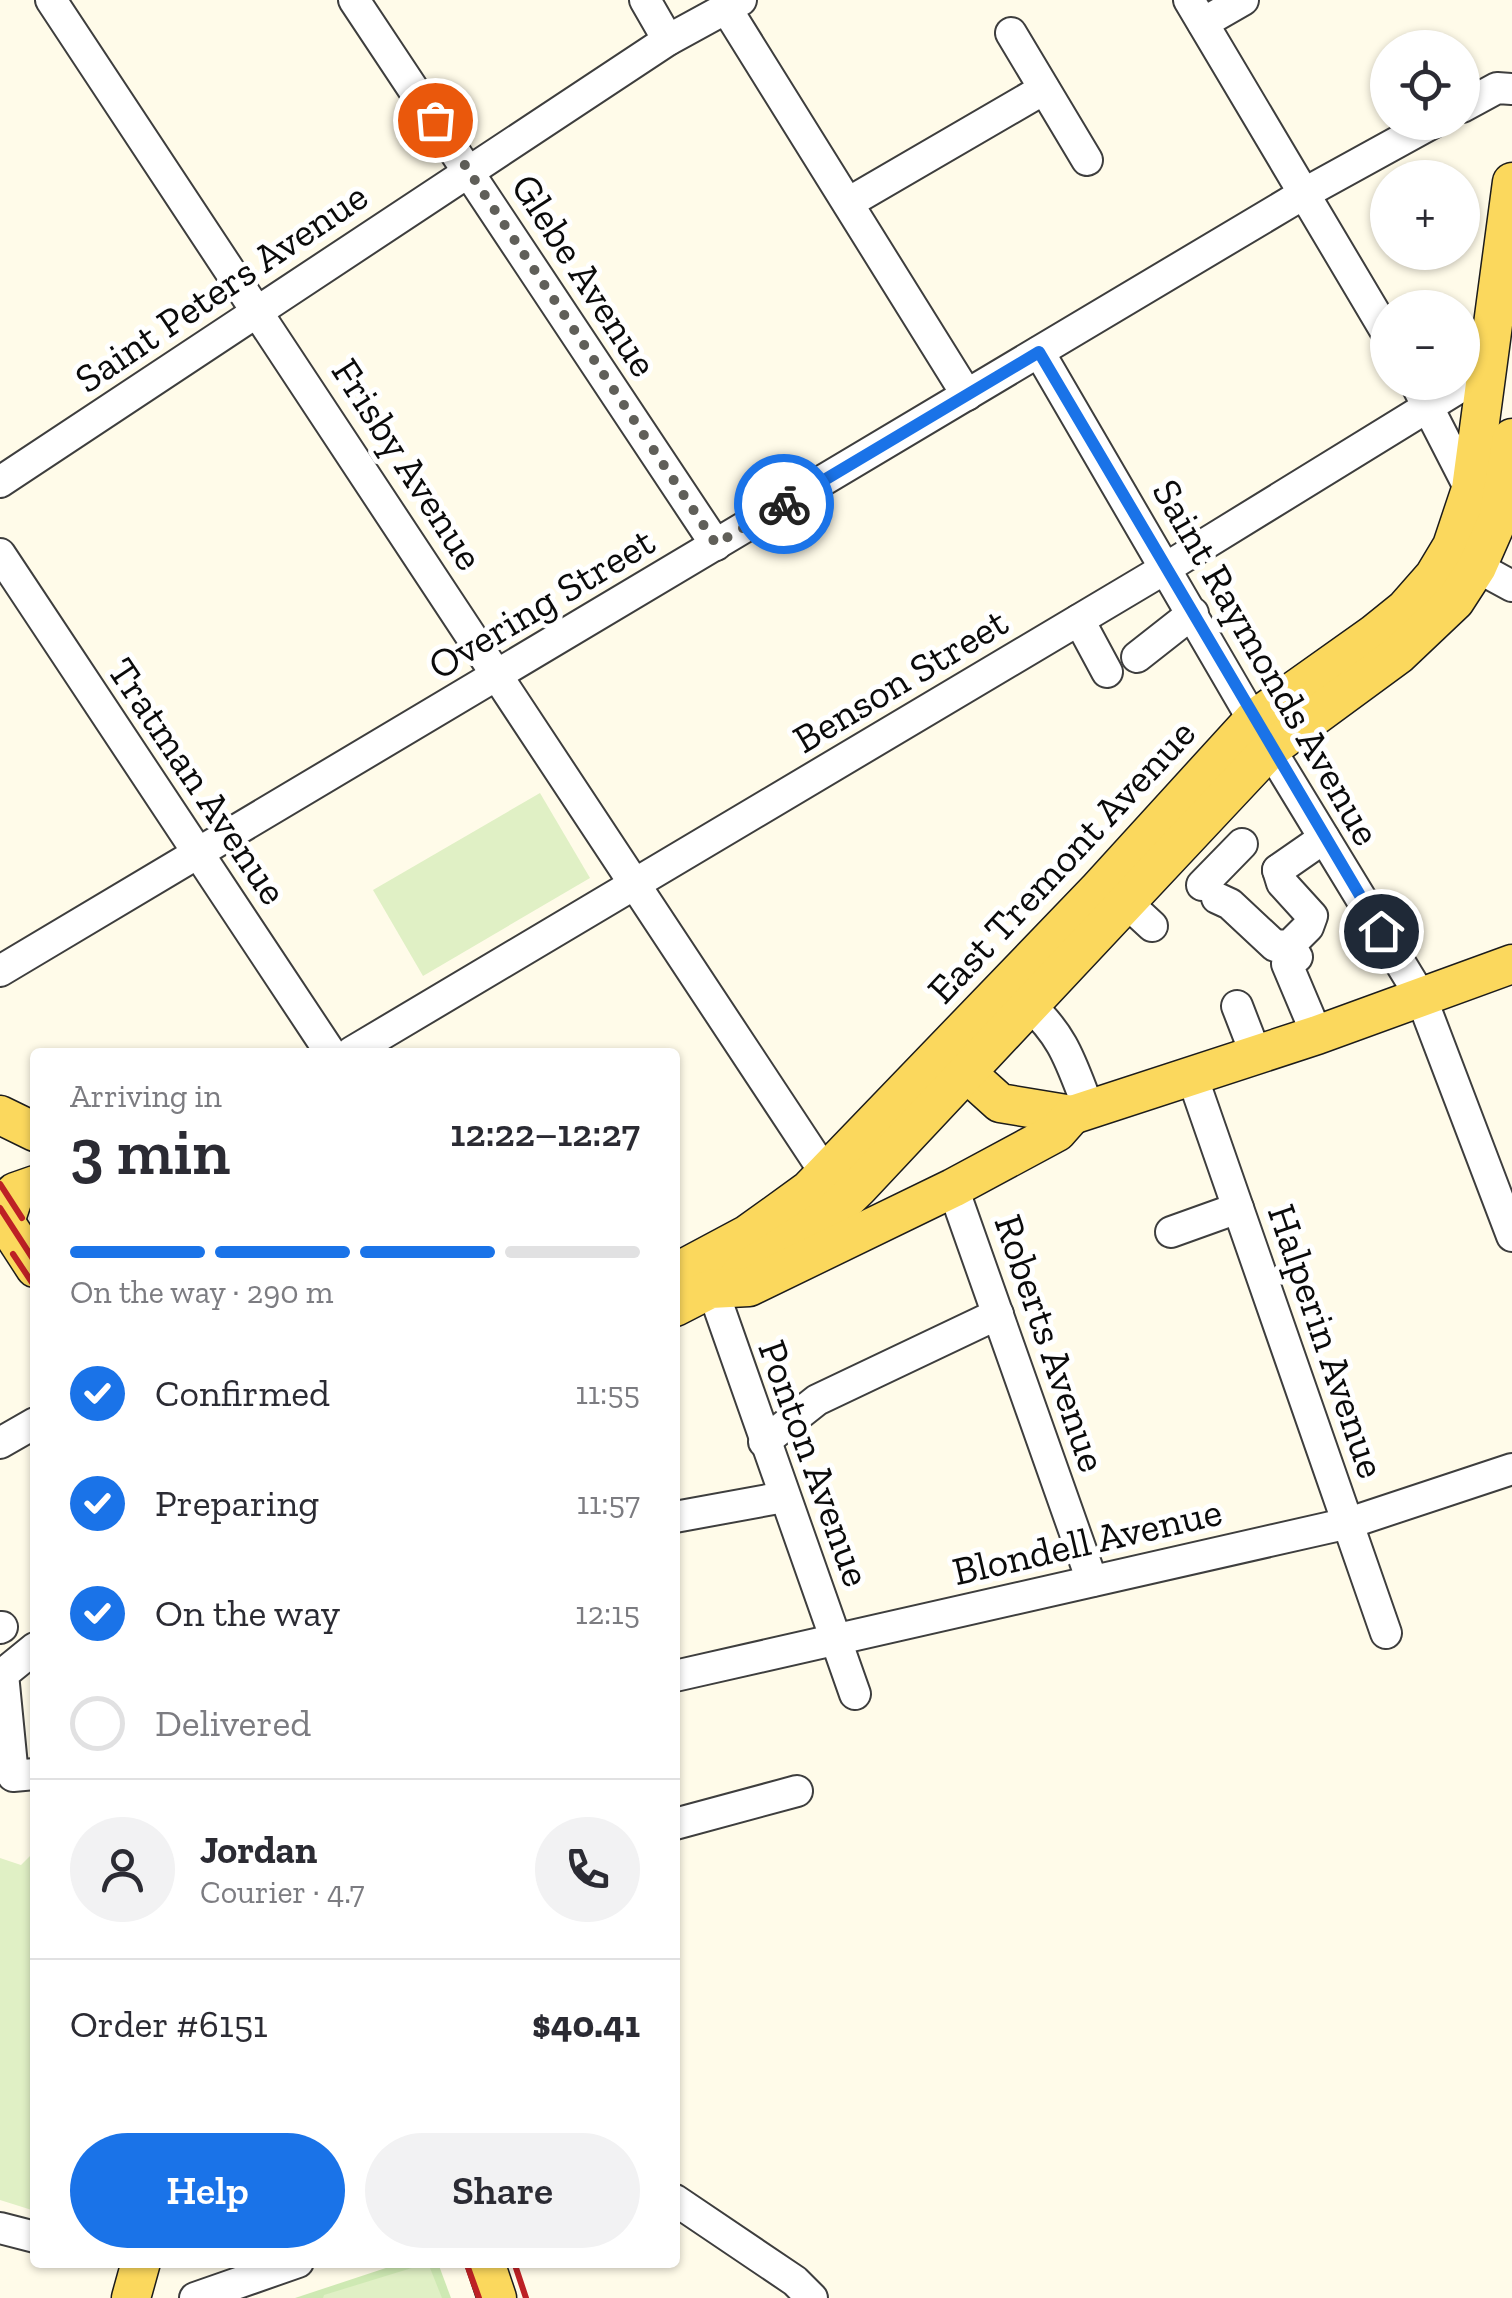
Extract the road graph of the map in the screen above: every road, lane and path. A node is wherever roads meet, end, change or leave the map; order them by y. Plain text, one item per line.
1 (51, 0) edge
2 (354, 0) edge
3 (645, 0) edge
4 (1244, 0) edge
5 (734, 4) edge
6 (1196, 12) edge
7 (1011, 34) dead end
8 (668, 40) junction
9 (1044, 88) junction
10 (1512, 88) edge
11 (1480, 97) edge
12 (1402, 140) edge
13 (1086, 160) dead end
14 (469, 171) junction
15 (1512, 182) edge
16 (1304, 194) junction
17 (848, 203) junction
18 (1505, 278) edge
19 (1370, 306) edge
20 (260, 310) junction
21 (1039, 352) junction
22 (1486, 370) junction
23 (1480, 372) edge
24 (967, 395) junction
25 (1414, 400) edge
26 (1424, 400) edge
27 (1511, 456) edge
28 (0, 482) edge
29 (1471, 489) junction
30 (1505, 522) edge
31 (716, 544) junction
32 (0, 554) edge
33 (1477, 567) junction
34 (1166, 568) junction
35 (1512, 586) edge
36 (1192, 613) junction
37 (1079, 620) junction
38 (1137, 657) dead end
39 (1107, 672) dead end
40 (499, 674) junction
41 (1261, 735) junction
42 (1324, 838) junction
43 (1242, 844) dead end
44 (198, 853) junction
45 (1274, 867) junction
46 (1196, 879) junction
47 (637, 884) junction
48 (1321, 928) dead end
49 (1292, 961) dead end
50 (1512, 964) edge
51 (0, 971) edge
52 (1422, 997) junction
53 (1028, 1004) junction
54 (1237, 1006) dead end
55 (1317, 1035) junction
56 (327, 1048) edge
57 (359, 1048) edge
58 (1256, 1055) junction
59 (954, 1062) junction
60 (1192, 1076) junction
61 (1081, 1112) junction
62 (0, 1115) edge
63 (30, 1130) edge
64 (826, 1174) junction
65 (30, 1187) edge
66 (953, 1188) junction
67 (1238, 1208) junction
68 (10, 1221) edge
69 (1172, 1232) dead end
70 (1512, 1236) edge
71 (30, 1259) edge
72 (705, 1276) edge
73 (680, 1302) edge
74 (998, 1314) junction
75 (30, 1426) edge
76 (764, 1442) junction
77 (0, 1444) edge
78 (1512, 1469) edge
79 (784, 1497) junction
80 (680, 1516) edge
81 (1349, 1523) junction
82 (1092, 1581) junction
83 (1386, 1632) dead end
84 (836, 1640) junction
85 (30, 1652) edge
86 (680, 1675) edge
87 (855, 1694) dead end
88 (30, 1774) edge
89 (796, 1791) dead end
90 (680, 1823) edge
91 (680, 2203) edge
92 (0, 2228) edge
93 (30, 2235) edge
94 (139, 2268) edge
95 (282, 2268) edge
96 (486, 2268) edge
97 (202, 2297) edge
98 (131, 2298) edge
99 (498, 2298) edge
100 (812, 2298) edge

1 - 20 street, Frisby Avenue
2 - 14 street, Glebe Avenue
3 - 8 street
4 - 6 street
5 - 8 street, Saint Peters Avenue
5 - 17 street
6 - 16 street
7 - 9 street
8 - 14 street, Saint Peters Avenue
9 - 13 street
9 - 17 street
10 - 11 street
12 - 16 street, Overing Street
14 - 20 street, Saint Peters Avenue
14 - 31 street, Glebe Avenue
15 - 18 main road, East Tremont Avenue
16 - 19 street
16 - 21 street, Overing Street
17 - 24 street
18 - 22 main road, East Tremont Avenue
20 - 28 street, Saint Peters Avenue
20 - 40 street, Frisby Avenue
21 - 24 street, Overing Street
21 - 34 street, Saint Raymonds Avenue
22 - 23 street, Benson Street
22 - 29 main road, East Tremont Avenue
24 - 31 street, Overing Street
25 - 34 street, Benson Street
26 - 29 street
27 - 30 main road, East Tremont Avenue
29 - 33 street
29 - 41 main road, East Tremont Avenue
30 - 33 main road, East Tremont Avenue
31 - 40 street, Overing Street
32 - 44 street, Tratman Avenue
33 - 35 street
33 - 41 main road, East Tremont Avenue
34 - 36 street, Saint Raymonds Avenue
34 - 37 street, Benson Street
36 - 38 street
36 - 41 street, Saint Raymonds Avenue
37 - 39 street
37 - 47 street, Benson Street
40 - 44 street, Overing Street
40 - 47 street, Frisby Avenue
41 - 42 street, Saint Raymonds Avenue
41 - 46 main road, East Tremont Avenue
41 - 59 main road, East Tremont Avenue
42 - 45 street
42 - 52 street, Saint Raymonds Avenue
43 - 46 street
44 - 51 street, Overing Street
44 - 56 street, Tratman Avenue
45 - 46 street
45 - 48 street
46 - 53 main road, East Tremont Avenue
47 - 57 street, Benson Street
47 - 64 street, Frisby Avenue
49 - 55 street
50 - 52 main road
52 - 55 main road
52 - 70 street, Saint Raymonds Avenue
53 - 59 main road, East Tremont Avenue
53 - 61 street
54 - 58 street
55 - 58 main road
58 - 60 main road
59 - 61 main road
59 - 64 main road, East Tremont Avenue
59 - 72 main road, East Tremont Avenue
60 - 61 main road
60 - 67 street, Halperin Avenue
61 - 66 main road
62 - 63 main road
64 - 72 main road, East Tremont Avenue
65 - 68 main road
66 - 72 main road
66 - 74 street, Roberts Avenue
67 - 69 street
67 - 81 street, Halperin Avenue
68 - 71 main road
72 - 73 main road, East Tremont Avenue
72 - 76 street, Ponton Avenue
74 - 76 street
74 - 82 street, Roberts Avenue
75 - 77 street
76 - 79 street, Ponton Avenue
78 - 81 street, Blondell Avenue
79 - 80 street
79 - 84 street, Ponton Avenue
81 - 82 street, Blondell Avenue
81 - 83 street, Halperin Avenue
82 - 84 street, Blondell Avenue
84 - 86 street, Blondell Avenue
84 - 87 street, Ponton Avenue
85 - 88 street
89 - 90 street
91 - 100 street
92 - 93 street
94 - 98 main road
95 - 97 street
96 - 99 main road

